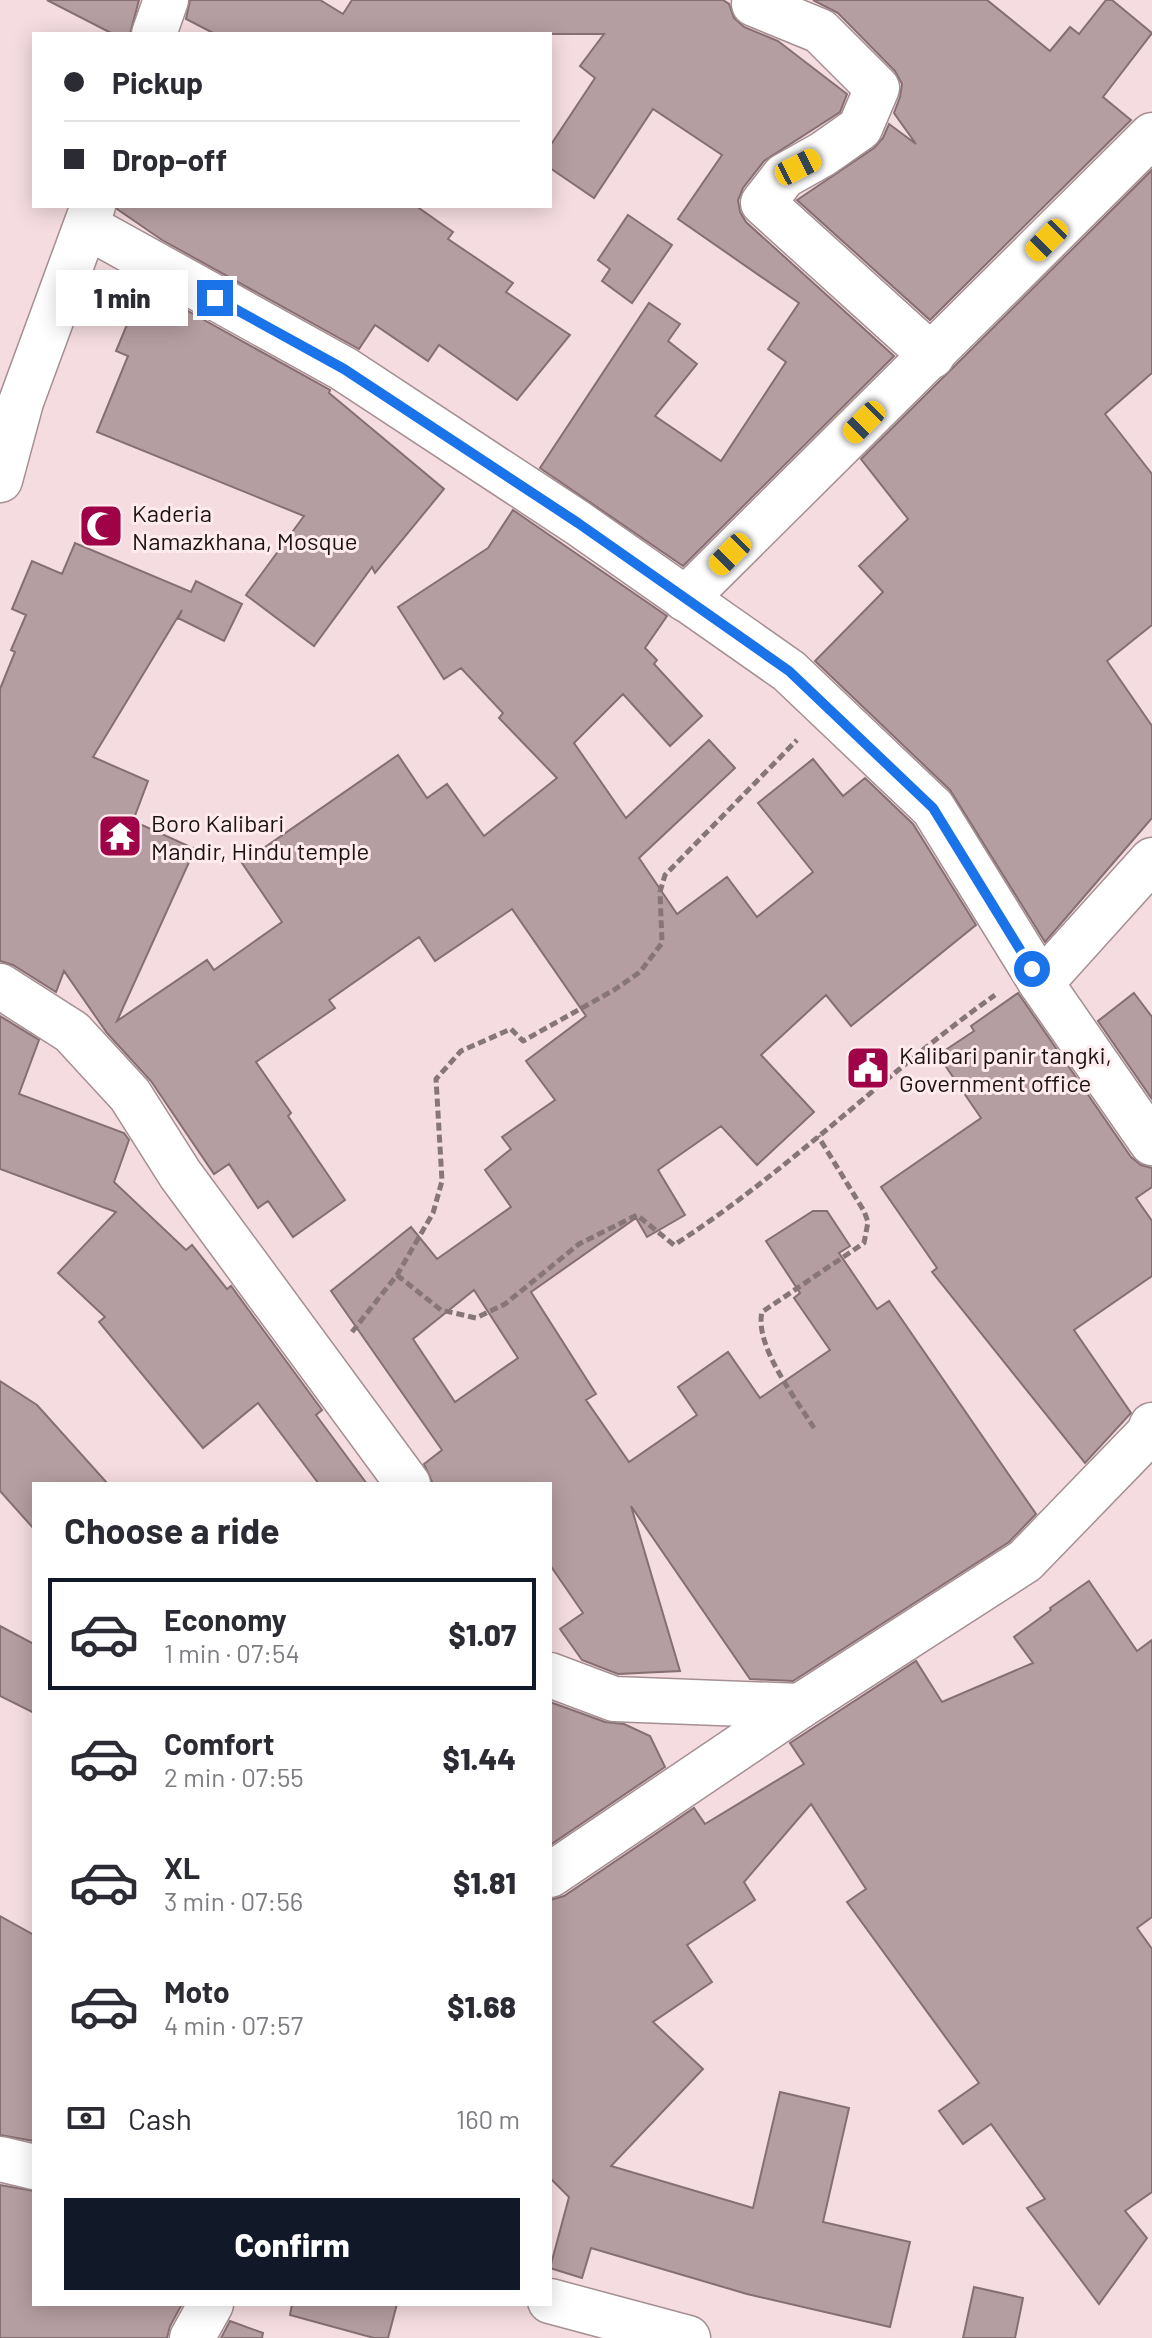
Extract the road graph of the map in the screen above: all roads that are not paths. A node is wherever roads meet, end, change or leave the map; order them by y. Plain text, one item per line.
1 (166, 0) edge
2 (757, 0) edge
3 (155, 32) edge
4 (1152, 135) edge
5 (90, 216) edge
6 (932, 356) junction
7 (0, 480) edge
8 (685, 599) junction
9 (1152, 860) edge
10 (1036, 976) junction
11 (0, 986) edge
12 (1152, 1143) edge
13 (1152, 1425) edge
14 (407, 1482) edge
15 (552, 1676) edge
16 (800, 1706) junction
17 (552, 1874) edge
18 (0, 2159) edge
19 (32, 2167) edge
20 (552, 2302) edge
21 (210, 2306) edge
22 (192, 2338) edge
23 (688, 2338) edge

1 - 3 street
2 - 6 street
4 - 6 street
5 - 7 street
5 - 8 street
6 - 8 street
8 - 10 street
9 - 10 street
10 - 12 street
11 - 14 street
13 - 16 street
15 - 16 street
16 - 17 street
18 - 19 street
20 - 23 street
21 - 22 street

